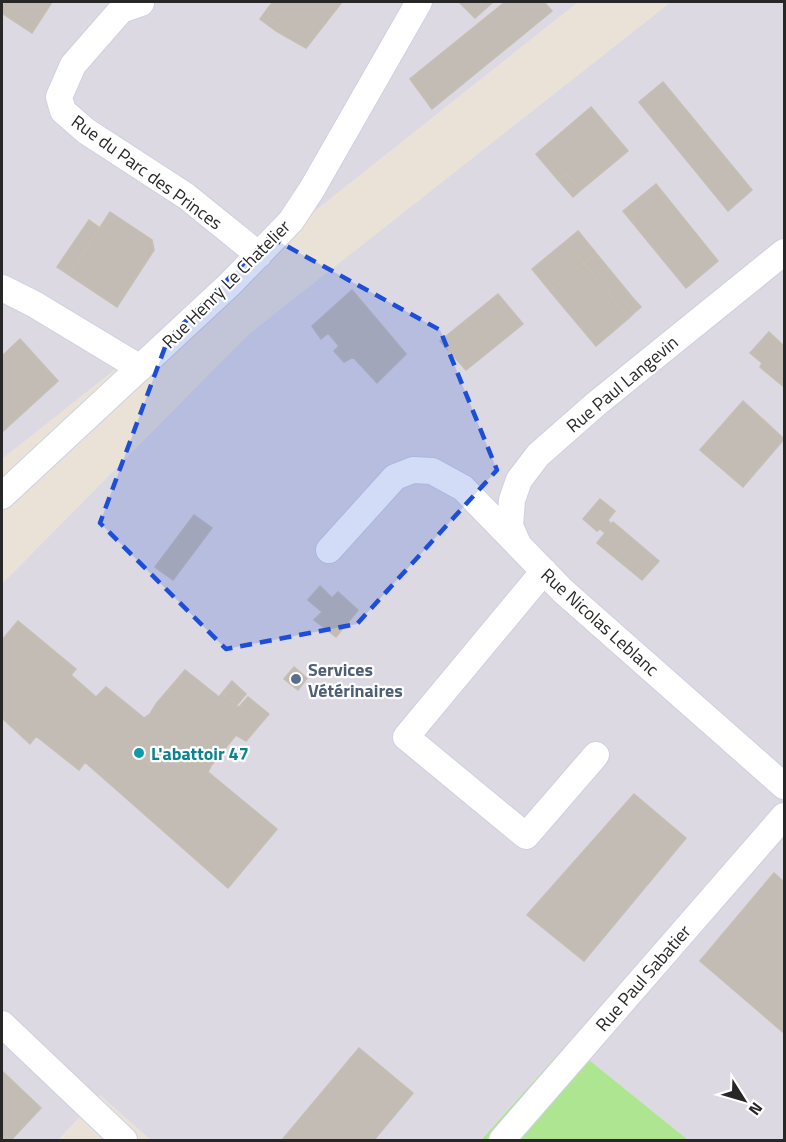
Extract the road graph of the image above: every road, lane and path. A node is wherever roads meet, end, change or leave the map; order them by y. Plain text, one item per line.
1 (419, 2) edge
2 (141, 3) dead end
3 (784, 252) edge
4 (259, 255) junction
5 (2, 288) edge
6 (140, 368) junction
7 (2, 496) edge
8 (518, 544) junction
9 (329, 550) dead end
10 (544, 571) junction
11 (596, 755) dead end
12 (784, 786) edge
13 (784, 816) edge
14 (2, 1024) edge
15 (114, 1137) edge
16 (502, 1140) edge

1 - 4 street, Rue Henry Le Chatelier
2 - 4 street, Rue du Parc des Princes
3 - 8 street, Rue Paul Langevin
4 - 6 street, Rue Henry Le Chatelier
5 - 6 street
6 - 7 street, Rue Henry Le Chatelier
8 - 9 street, Rue Nicolas Leblanc
8 - 10 street, Rue Nicolas Leblanc
10 - 11 street
10 - 12 street, Rue Nicolas Leblanc
13 - 16 street, Rue Paul Sabatier
14 - 15 street

